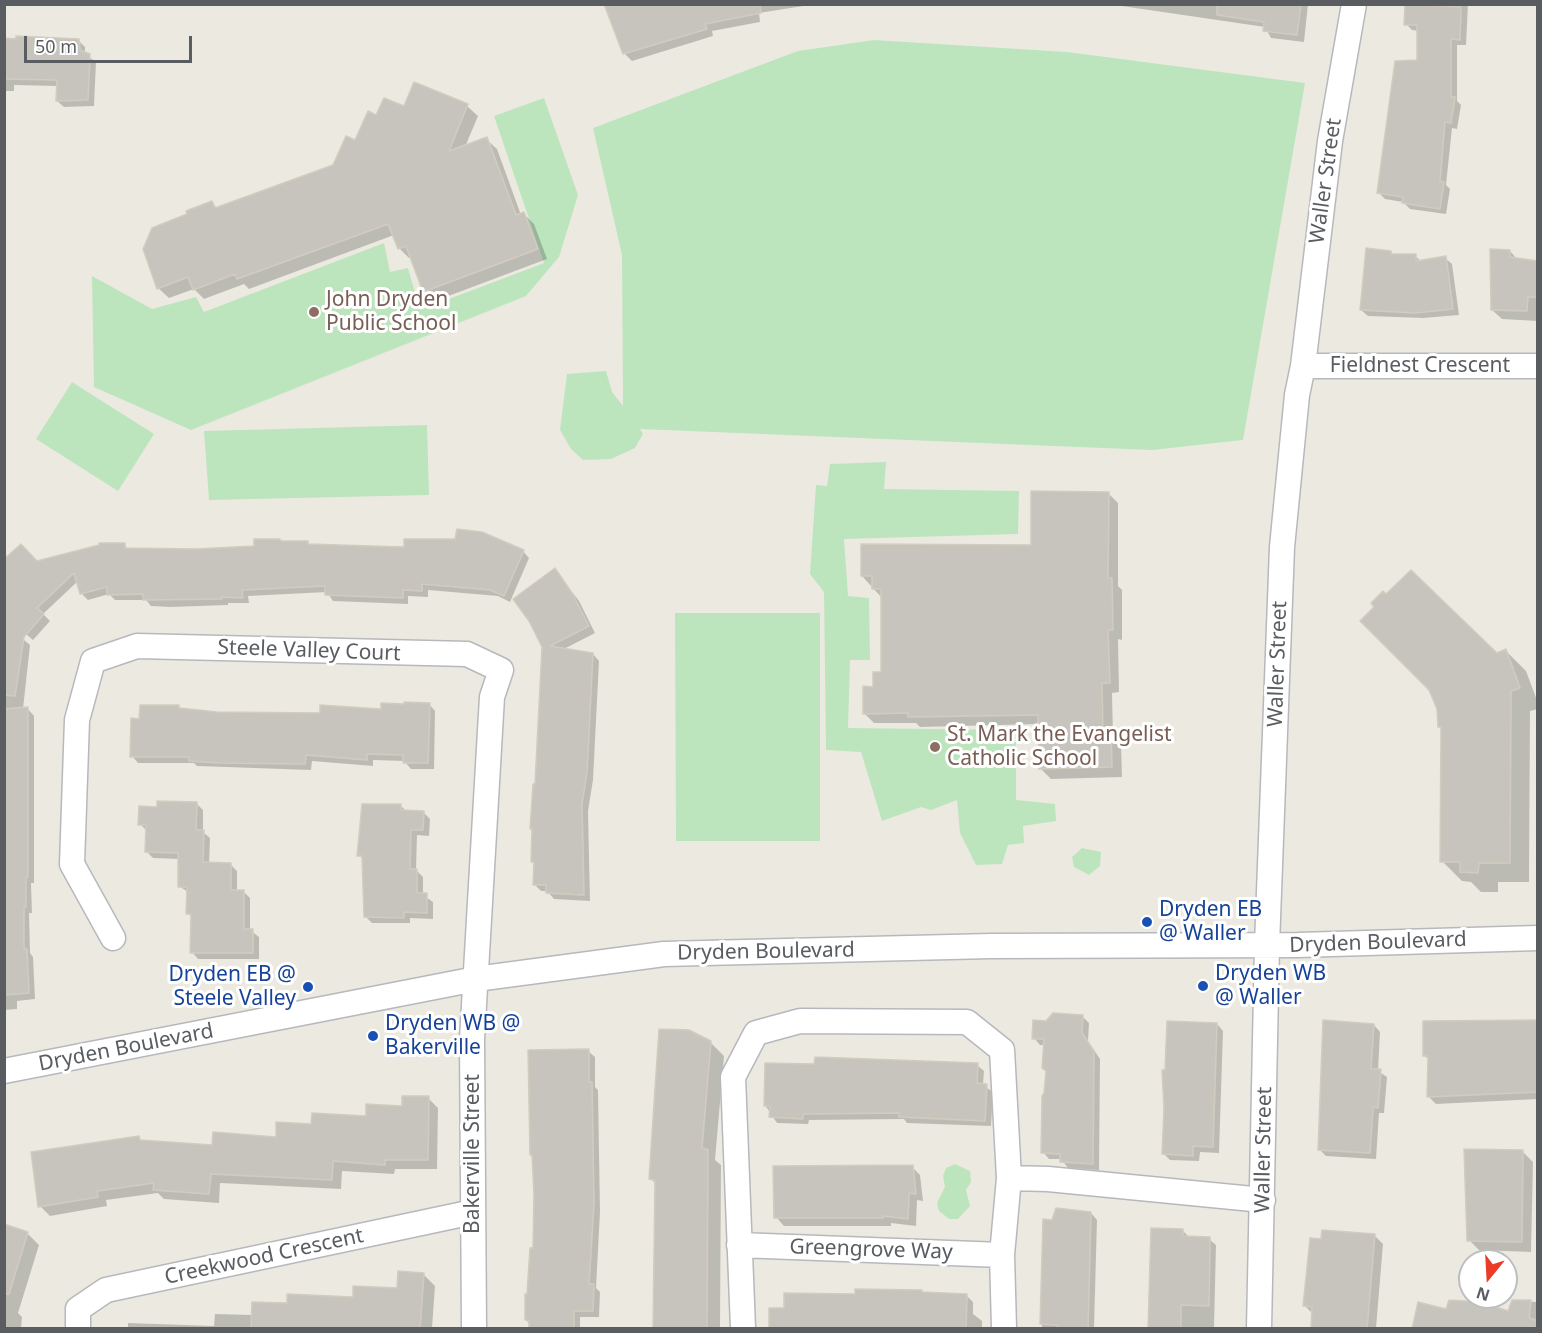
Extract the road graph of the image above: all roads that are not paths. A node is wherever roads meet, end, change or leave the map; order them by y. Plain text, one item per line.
1 (1354, 4) edge
2 (1303, 366) junction
3 (1538, 366) edge
4 (112, 938) dead end
5 (1538, 938) edge
6 (1268, 945) junction
7 (476, 979) junction
8 (4, 1071) edge
9 (1009, 1178) junction
10 (1263, 1200) junction
11 (473, 1212) junction
12 (740, 1245) junction
13 (1002, 1255) junction
14 (78, 1329) edge
15 (474, 1329) edge
16 (743, 1329) edge
17 (1004, 1329) edge
18 (1259, 1329) edge

1 - 2 street, Waller Street
2 - 3 street, Fieldnest Crescent
2 - 6 street, Waller Street
4 - 7 street, Steele Valley Court
5 - 6 street, Dryden Boulevard
6 - 7 street, Dryden Boulevard
6 - 10 street, Waller Street
7 - 8 street, Dryden Boulevard
7 - 11 street, Bakerville Street
9 - 10 street
9 - 12 street
9 - 13 street
10 - 18 street, Waller Street
11 - 14 street, Creekwood Crescent
11 - 15 street, Bakerville Street
12 - 13 street, Greengrove Way
12 - 16 street
13 - 17 street

